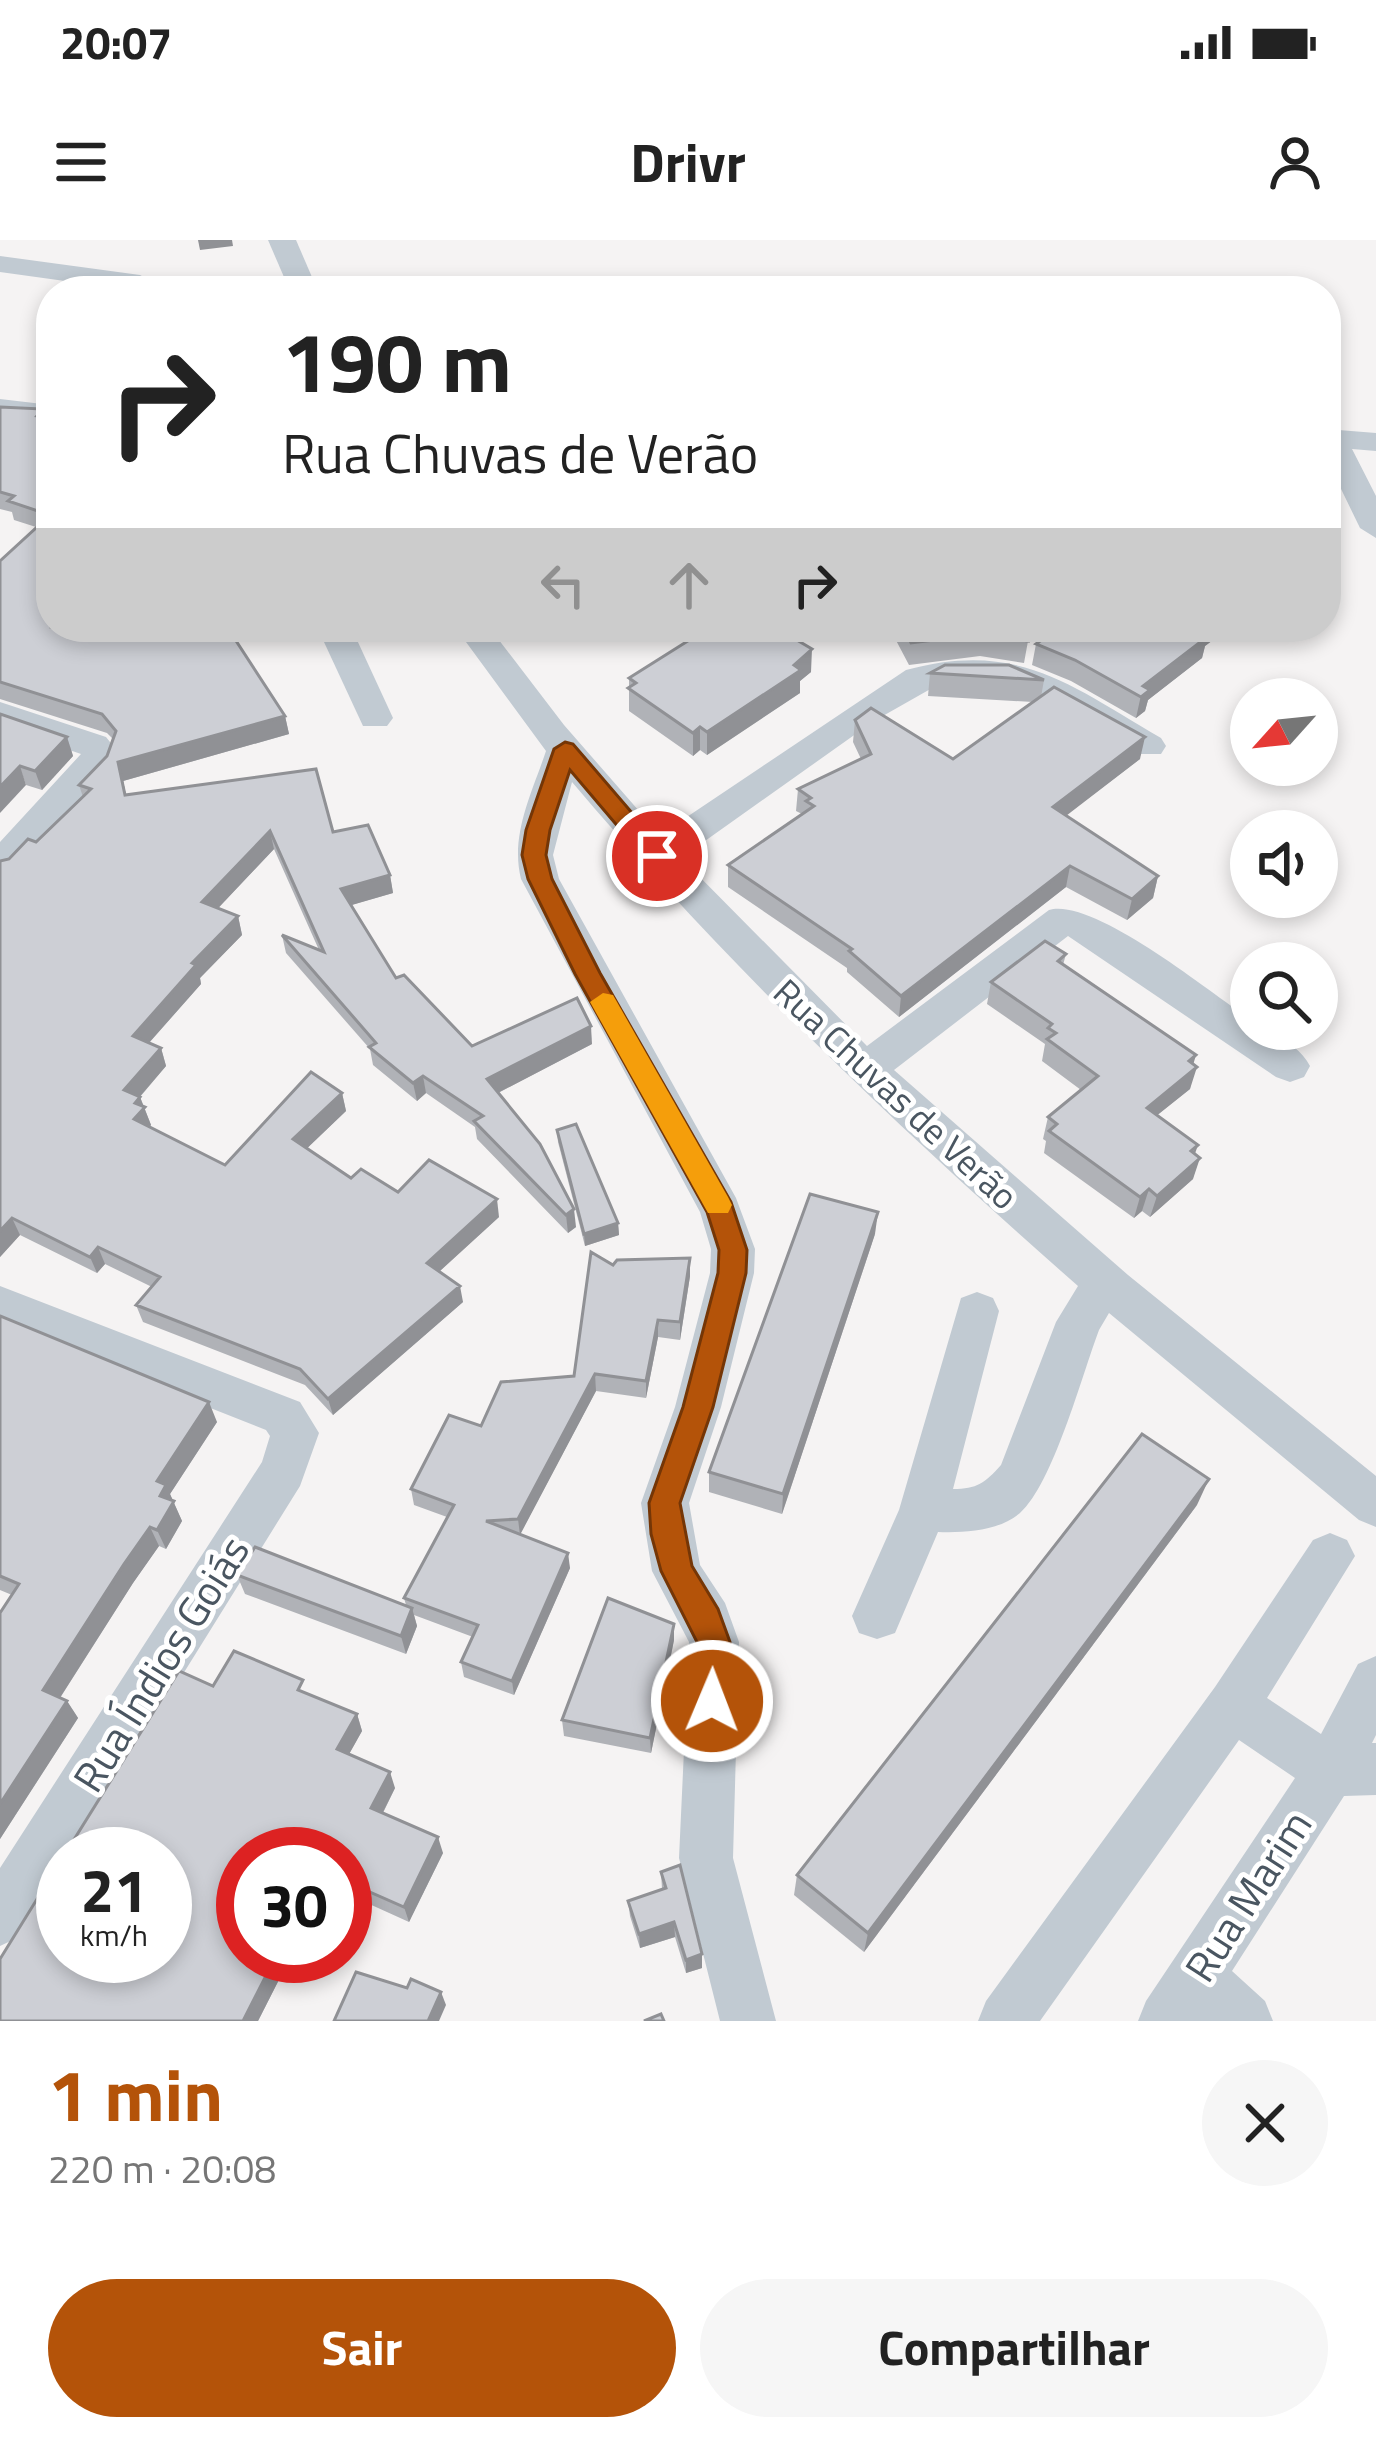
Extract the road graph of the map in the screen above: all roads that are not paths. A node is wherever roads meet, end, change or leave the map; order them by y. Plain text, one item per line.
1 (282, 240) edge
2 (0, 264) edge
3 (63, 276) edge
4 (298, 276) edge
5 (0, 408) edge
6 (36, 412) edge
7 (1341, 439) edge
8 (1376, 442) edge
9 (1341, 461) edge
10 (1376, 528) edge
11 (341, 642) edge
12 (487, 642) edge
13 (0, 714) edge
14 (375, 718) dead end
15 (1148, 746) edge
16 (565, 749) junction
17 (657, 856) junction
18 (0, 865) edge
19 (1290, 1066) dead end
20 (864, 1070) junction
21 (1102, 1285) junction
22 (0, 1305) edge
23 (977, 1311) dead end
24 (1376, 1505) edge
25 (923, 1510) junction
26 (1330, 1556) dead end
27 (877, 1616) dead end
28 (1376, 1681) edge
29 (1233, 1706) junction
30 (1353, 1770) edge
31 (0, 1918) edge
32 (1181, 1998) edge
33 (748, 2021) edge
34 (1006, 2021) edge
35 (1245, 2021) edge

1 - 4 street
2 - 3 street
5 - 6 street
7 - 8 street
9 - 10 street
11 - 14 street
12 - 16 street, Rua Chuvas de Verão
13 - 18 street
15 - 17 street
16 - 17 street, Rua Chuvas de Verão
16 - 33 street
17 - 20 street, Rua Chuvas de Verão
19 - 20 street
20 - 21 street, Rua Chuvas de Verão
21 - 24 street, Rua Chuvas de Verão
21 - 25 street
22 - 31 street, Rua Índios Goiás
23 - 25 street
25 - 27 street
26 - 29 street
28 - 30 street, Rua Marim
29 - 30 street
29 - 34 street
30 - 32 street, Rua Marim
32 - 35 street

